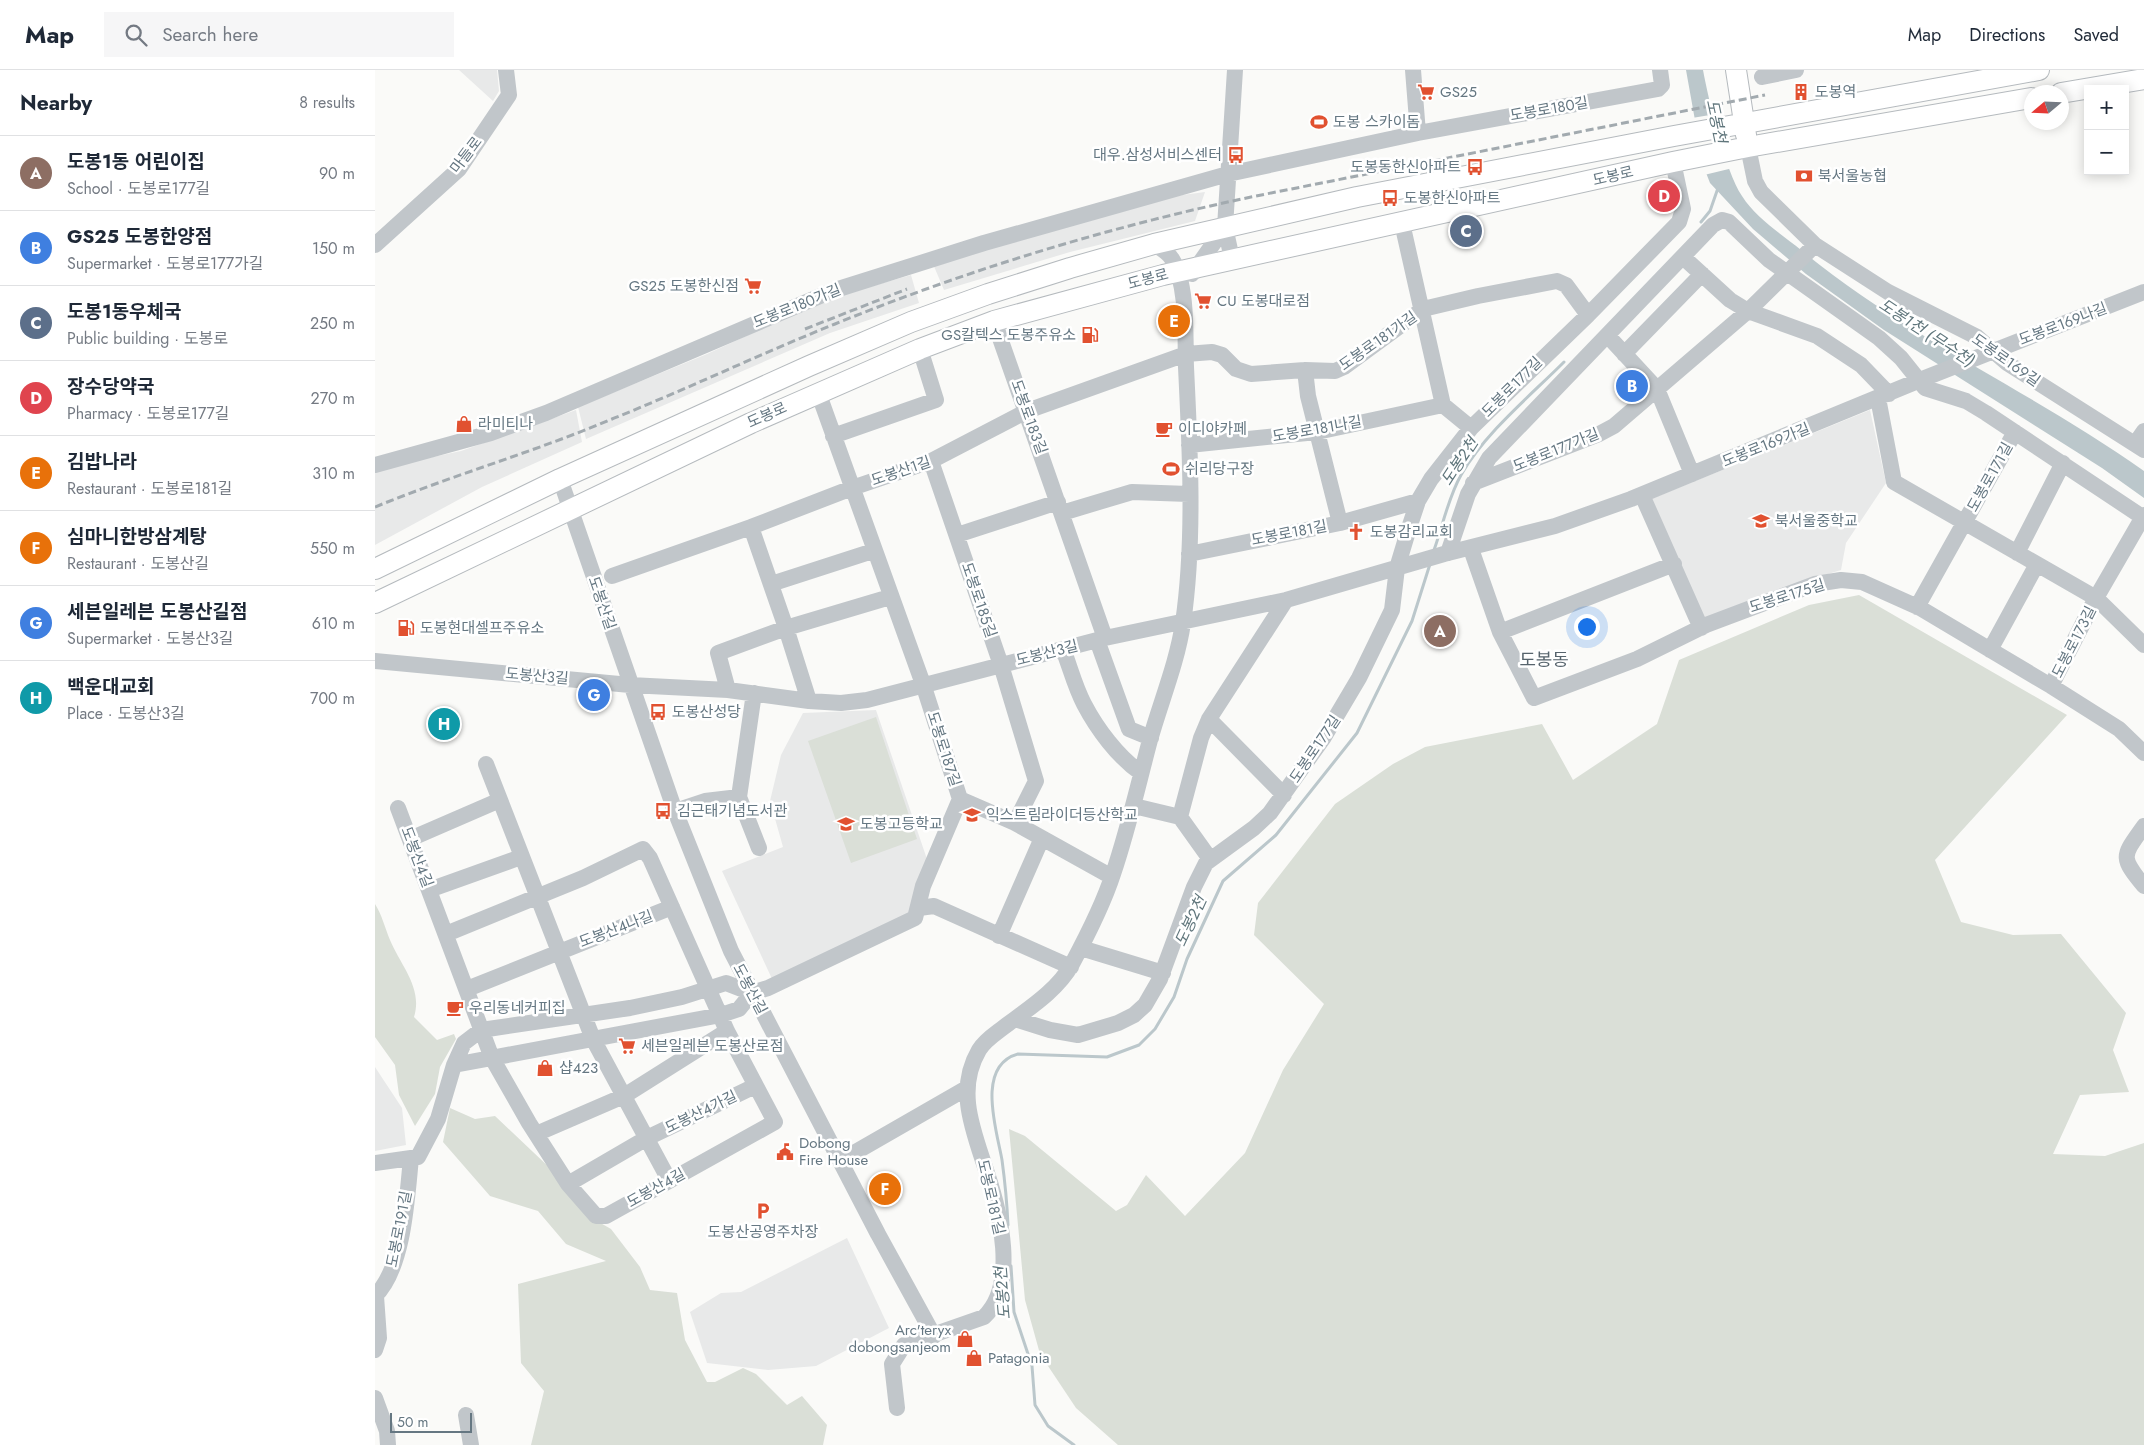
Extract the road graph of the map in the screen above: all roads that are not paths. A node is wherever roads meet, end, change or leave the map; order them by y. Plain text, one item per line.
1 (506, 70) edge
2 (1235, 70) edge
3 (1413, 70) edge
4 (1660, 70) edge
5 (1737, 70) edge
6 (1796, 70) edge
7 (2039, 70) edge
8 (1762, 77) dead end
9 (2144, 79) edge
10 (2069, 92) edge
11 (2024, 99) edge
12 (1738, 125) junction
13 (1418, 133) junction
14 (1741, 148) junction
15 (1676, 162) junction
16 (1229, 174) junction
17 (1403, 223) junction
18 (1225, 227) junction
19 (1154, 244) junction
20 (375, 245) edge
21 (1813, 247) junction
22 (1683, 257) junction
23 (1232, 259) junction
24 (1197, 267) junction
25 (1788, 272) junction
26 (1702, 274) junction
27 (1179, 280) junction
28 (2144, 292) edge
29 (1423, 309) junction
30 (1748, 311) junction
31 (1588, 315) junction
32 (994, 321) junction
33 (1607, 335) junction
34 (920, 349) junction
35 (1988, 352) junction
36 (1186, 354) junction
37 (1624, 354) junction
38 (1305, 370) junction
39 (1921, 379) junction
40 (1657, 389) junction
41 (818, 392) junction
42 (1884, 396) junction
43 (1443, 406) junction
44 (1027, 411) junction
45 (1471, 428) junction
46 (1317, 432) junction
47 (2015, 432) junction
48 (833, 436) junction
49 (2141, 442) edge
50 (1189, 445) junction
51 (931, 461) junction
52 (2063, 463) junction
53 (375, 465) edge
54 (1692, 474) junction
55 (560, 479) junction
56 (1473, 483) junction
57 (852, 488) junction
58 (1189, 494) junction
59 (1642, 495) junction
60 (1418, 502) junction
61 (1060, 507) junction
62 (570, 509) junction
63 (2143, 517) edge
64 (1340, 523) junction
65 (1965, 523) junction
66 (751, 527) junction
67 (957, 535) junction
68 (1471, 548) junction
69 (873, 551) junction
70 (2017, 553) junction
71 (1189, 554) junction
72 (1446, 554) junction
73 (1674, 564) junction
74 (2037, 564) junction
75 (1401, 567) junction
76 (375, 569) edge
77 (613, 576) dead end
78 (771, 584) junction
79 (890, 597) junction
80 (2096, 598) junction
81 (1286, 600) junction
82 (375, 603) edge
83 (1917, 607) junction
84 (1184, 620) junction
85 (786, 628) junction
86 (1701, 628) junction
87 (1500, 632) junction
88 (1101, 639) junction
89 (2144, 645) edge
90 (1063, 649) junction
91 (1990, 650) junction
92 (375, 661) edge
93 (1001, 664) junction
94 (923, 684) junction
95 (630, 685) junction
96 (2051, 686) junction
97 (728, 690) junction
98 (754, 693) junction
99 (809, 701) junction
100 (1209, 719) junction
101 (1151, 738) junction
102 (2144, 753) edge
103 (486, 764) dead end
104 (1141, 773) junction
105 (1284, 795) junction
106 (739, 797) junction
107 (960, 799) junction
108 (500, 800) junction
109 (1133, 806) junction
110 (398, 808) dead end
111 (675, 811) junction
112 (1180, 817) junction
113 (1015, 823) junction
114 (2144, 826) edge
115 (1042, 838) junction
116 (410, 840) junction
117 (759, 848) dead end
118 (521, 857) junction
119 (1210, 859) junction
120 (1112, 877) junction
121 (2144, 886) edge
122 (429, 890) junction
123 (537, 897) junction
124 (672, 907) junction
125 (919, 908) junction
126 (446, 934) junction
127 (999, 936) junction
128 (1081, 948) junction
129 (559, 951) junction
130 (1071, 967) junction
131 (1163, 973) junction
132 (467, 989) junction
133 (709, 990) junction
134 (752, 993) junction
135 (721, 1015) junction
136 (1015, 1019) junction
137 (589, 1027) junction
138 (481, 1030) junction
139 (727, 1031) junction
140 (492, 1058) junction
141 (454, 1065) junction
142 (755, 1086) junction
143 (967, 1088) junction
144 (624, 1096) junction
145 (536, 1134) junction
146 (647, 1138) junction
147 (411, 1158) junction
148 (840, 1161) junction
149 (375, 1163) edge
150 (669, 1180) junction
151 (568, 1184) junction
152 (375, 1296) edge
153 (934, 1336) junction
154 (375, 1350) edge
155 (375, 1398) edge
156 (897, 1408) dead end
157 (466, 1415) dead end
158 (388, 1445) edge
159 (471, 1445) edge

1 - 20 street, 마들로
2 - 16 street
3 - 13 street
4 - 13 street, 도봉로180길
5 - 12 main road
6 - 8 street
7 - 12 main road, 도봉로
9 - 10 main road
11 - 14 main road, 도봉로
12 - 14 main road
12 - 18 main road, 도봉로
13 - 16 street, 도봉로180길
14 - 15 main road, 도봉로
14 - 21 street, 도봉로169길
15 - 17 main road, 도봉로
15 - 31 street, 도봉로177길
16 - 18 street
16 - 53 street, 도봉로180가길
17 - 23 main road, 도봉로
17 - 29 street
18 - 19 main road, 도봉로
18 - 23 street
18 - 24 street
19 - 27 street, 도봉로
19 - 55 main road, 도봉로
21 - 25 street, 도봉로177가길
21 - 35 street, 도봉로169길
22 - 25 street
22 - 26 street
22 - 33 street
23 - 24 main road, 도봉로
24 - 27 main road, 도봉로
25 - 30 street, 도봉로177가길
25 - 39 street
26 - 30 street
26 - 37 street
27 - 32 main road, 도봉로
27 - 36 street, 도봉로181길
28 - 35 street, 도봉로169나길
29 - 31 street, 도봉로181가길
29 - 38 street, 도봉로181가길
29 - 43 street
30 - 40 street, 도봉로177가길
30 - 42 street
31 - 45 street, 도봉로177길
32 - 34 main road, 도봉로
32 - 44 street, 도봉로183길
33 - 37 street
33 - 56 street
34 - 41 main road, 도봉로
34 - 48 street
35 - 39 street, 도봉로169나길
35 - 49 street, 도봉로169길
36 - 38 street, 도봉로181가길
36 - 44 street, 도봉산1길
36 - 50 street, 도봉로181길
37 - 40 street
38 - 46 street
39 - 42 street, 도봉로169가길
39 - 47 street, 도봉로171길
40 - 54 street
40 - 56 street, 도봉로177가길
41 - 48 street, 도봉로187길
41 - 62 main road, 도봉로
42 - 54 street, 도봉로169가길
42 - 65 street, 도봉로173길
43 - 45 street
43 - 46 street, 도봉로181나길
44 - 51 street, 도봉산1길
44 - 61 street, 도봉로183길
45 - 60 street, 도봉로177길
46 - 50 street, 도봉로181나길
46 - 64 street
47 - 52 street, 도봉로171길
47 - 65 street, 도봉로171길
48 - 57 street, 도봉로187길
50 - 58 street, 도봉로181길
51 - 57 street, 도봉산1길
51 - 67 street, 도봉로185길
52 - 63 street, 도봉로171길
52 - 70 street
54 - 59 street, 도봉로169가길
55 - 62 street, 도봉산길
55 - 76 main road, 도봉로
56 - 72 street
57 - 66 street, 도봉산1길
57 - 69 street, 도봉로187길
58 - 61 street
58 - 71 street, 도봉로181길
59 - 68 street, 도봉로169가길
59 - 73 street
60 - 64 street, 도봉로181길
60 - 75 street, 도봉로177길
61 - 67 street
61 - 88 street, 도봉로183길
62 - 82 main road, 도봉로
62 - 95 street, 도봉산길
63 - 80 street, 도봉로171길
64 - 71 street, 도봉로181길
65 - 70 street, 도봉로173길
65 - 83 street
66 - 77 street, 도봉산1길
66 - 78 street
67 - 93 street, 도봉로185길
68 - 72 street, 도봉로169가길
68 - 87 street, 도봉로175길
69 - 78 street
69 - 79 street, 도봉로187길
70 - 74 street, 도봉로173길
71 - 84 street, 도봉로181길
72 - 75 street, 도봉로169가길
73 - 86 street
73 - 87 street
74 - 80 street, 도봉로173길
74 - 91 street
75 - 81 street, 도봉산3길
75 - 105 street, 도봉로177길
78 - 85 street
79 - 85 street
79 - 94 street, 도봉로187길
80 - 89 street, 도봉로173길
80 - 96 street, 도봉로173길
81 - 84 street, 도봉산3길
81 - 100 street
83 - 86 street, 도봉로175길
83 - 91 street, 도봉로175길
84 - 88 street, 도봉산3길
84 - 101 street, 도봉로181길
85 - 97 street
85 - 99 street
86 - 87 street, 도봉로175길
88 - 90 street, 도봉산3길
88 - 101 street
90 - 93 street, 도봉산3길
90 - 104 street
91 - 96 street, 도봉로175길
92 - 95 street, 도봉산3길
93 - 94 street, 도봉산3길
93 - 113 street, 도봉로185길
94 - 99 street, 도봉산3길
94 - 107 street, 도봉로187길
95 - 97 street, 도봉산3길
95 - 111 street, 도봉산길
96 - 102 street, 도봉로175길
97 - 98 street, 도봉산3길
98 - 99 street, 도봉산3길
98 - 106 street
100 - 105 street, 도봉로177길
100 - 112 street
101 - 104 street, 도봉로181길
103 - 108 street, 도봉산4나길
104 - 109 street, 도봉로181길
105 - 119 street, 도봉로177길
106 - 111 street
106 - 117 street
107 - 113 street
107 - 125 street, 도봉로187길
108 - 116 street
108 - 118 street, 도봉산4나길
109 - 112 street
109 - 120 street, 도봉로181길
110 - 116 street, 도봉산4길
111 - 134 street, 도봉산길
112 - 119 street
113 - 115 street
114 - 121 street
115 - 120 street
115 - 127 street
116 - 122 street, 도봉산4길
118 - 122 street
118 - 123 street, 도봉산4나길
119 - 131 street, 도봉로177길
120 - 128 street, 도봉로181길
122 - 126 street, 도봉산4길
123 - 124 street, 도봉산4길
123 - 126 street, 도봉산4길
123 - 129 street, 도봉산4나길
124 - 129 street, 도봉산4나길
124 - 133 street, 도봉산4길
125 - 127 street
125 - 134 street
126 - 132 street, 도봉산4길
127 - 130 street
128 - 130 street, 도봉로181길
128 - 131 street
129 - 132 street, 도봉산4나길
129 - 137 street, 도봉산4나길
130 - 136 street, 도봉로181길
131 - 136 street, 도봉로177길
132 - 138 street, 도봉산4길
133 - 134 street
133 - 135 street, 도봉산4길
133 - 137 street
134 - 135 street
134 - 148 street, 도봉산길
135 - 137 street
135 - 139 street, 도봉산4길
136 - 143 street, 도봉로181길
137 - 138 street
137 - 140 street
137 - 144 street, 도봉산4가길
138 - 140 street, 도봉산4길
138 - 141 street
139 - 142 street, 도봉산4길
139 - 144 street
140 - 141 street
140 - 145 street, 도봉산4길
141 - 147 street
142 - 146 street, 도봉산4가길
142 - 150 street, 도봉산4길
143 - 148 street
143 - 153 street, 도봉로181길
144 - 145 street
144 - 146 street, 도봉산4가길
145 - 151 street, 도봉산4길
146 - 150 street, 도봉산4가길
146 - 151 street, 도봉산4가길
147 - 149 street
147 - 152 street, 도봉로191길
148 - 153 street, 도봉산길
150 - 151 street, 도봉산4길
152 - 154 street, 도봉로191길
153 - 156 street, 도봉로181길
155 - 158 street
157 - 159 street

